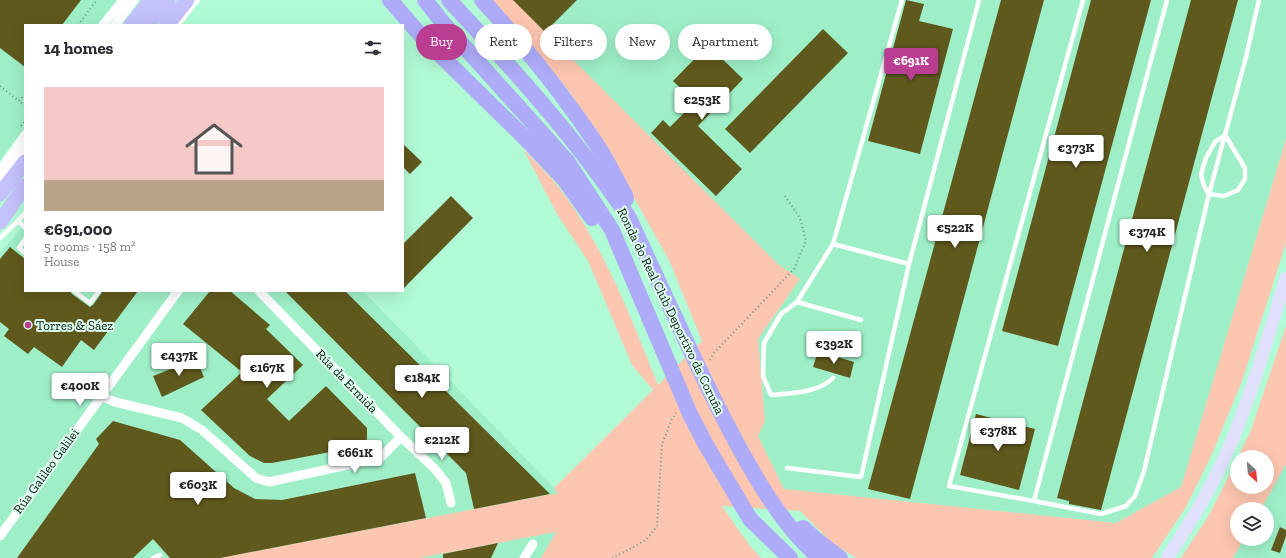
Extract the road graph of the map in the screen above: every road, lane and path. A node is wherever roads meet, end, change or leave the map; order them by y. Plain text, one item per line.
1 (97, 0) edge
2 (123, 0) edge
3 (134, 0) edge
4 (151, 0) edge
5 (168, 0) edge
6 (188, 0) edge
7 (198, 0) edge
8 (390, 0) edge
9 (425, 0) edge
10 (449, 0) edge
11 (482, 0) edge
12 (902, 0) edge
13 (979, 0) edge
14 (1083, 0) edge
15 (1168, 0) edge
16 (1259, 0) edge
17 (79, 24) edge
18 (104, 24) edge
19 (116, 24) edge
20 (132, 24) edge
21 (149, 24) edge
22 (168, 24) edge
23 (179, 24) edge
24 (0, 86) edge
25 (24, 95) edge
26 (19, 101) junction
27 (24, 105) edge
28 (1225, 135) junction
29 (24, 136) edge
30 (24, 149) edge
31 (24, 163) edge
32 (0, 171) edge
33 (0, 183) edge
34 (24, 187) edge
35 (0, 194) edge
36 (1209, 194) junction
37 (24, 202) edge
38 (24, 213) edge
39 (630, 218) junction
40 (18, 221) junction
41 (0, 222) edge
42 (24, 227) edge
43 (0, 228) edge
44 (0, 238) edge
45 (24, 240) edge
46 (833, 244) junction
47 (24, 252) edge
48 (909, 264) junction
49 (1286, 278) edge
50 (634, 279) junction
51 (75, 292) edge
52 (98, 292) edge
53 (177, 292) edge
54 (260, 292) edge
55 (797, 302) junction
56 (861, 320) dead end
57 (833, 378) dead end
58 (101, 396) junction
59 (401, 437) junction
60 (787, 468) dead end
61 (754, 475) junction
62 (1034, 501) junction
63 (451, 503) dead end
64 (750, 519) junction
65 (0, 536) edge
66 (532, 544) dead end
67 (160, 554) dead end
68 (154, 558) edge
69 (524, 558) edge
70 (773, 558) edge
71 (790, 558) edge
72 (820, 558) edge
73 (840, 558) edge
74 (1166, 558) edge

1 - 17 path
2 - 18 street
3 - 19 street
4 - 20 main road
5 - 21 main road
6 - 22 main road
7 - 23 lane
8 - 50 highway
9 - 50 highway, Ronda do Real Club Deportivo da Coruña
10 - 39 highway, Ronda do Real Club Deportivo da Coruña
11 - 39 highway
12 - 46 lane
13 - 48 lane
14 - 62 lane
15 - 62 lane
16 - 28 lane
24 - 26 path
25 - 26 path
26 - 27 path
28 - 36 lane
28 - 36 lane
28 - 36 lane
29 - 32 street
30 - 33 street
31 - 35 main road
34 - 41 main road
36 - 62 lane
37 - 43 main road
38 - 40 lane
39 - 61 highway, Ronda do Real Club Deportivo da Coruña
40 - 42 lane
40 - 44 lane
45 - 47 lane
46 - 48 lane
46 - 55 lane
48 - 60 lane
49 - 74 main road
50 - 64 highway, Ronda do Real Club Deportivo da Coruña
51 - 52 lane
53 - 58 street, Rúa Galileo Galilei
54 - 59 street, Rúa da Ermida
55 - 56 lane
55 - 57 lane
58 - 59 street
58 - 65 street, Rúa Galileo Galilei
59 - 63 street, Rúa da Ermida
61 - 72 highway, Ronda do Real Club Deportivo da Coruña
61 - 73 highway
64 - 70 highway
64 - 71 highway, Ronda do Real Club Deportivo da Coruña
66 - 69 street
67 - 68 lane

